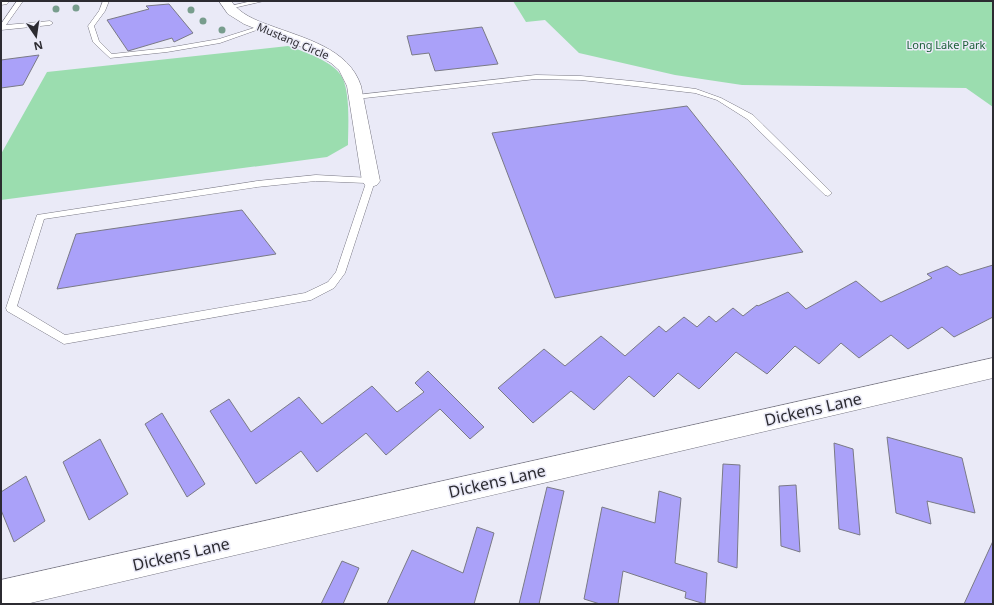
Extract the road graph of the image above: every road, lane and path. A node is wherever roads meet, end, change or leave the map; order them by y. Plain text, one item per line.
1 (20, 1) edge
2 (106, 1) edge
3 (262, 1) edge
4 (227, 4) edge
5 (50, 22) dead end
6 (262, 27) junction
7 (1, 28) edge
8 (356, 97) junction
9 (371, 181) junction
10 (828, 193) dead end
11 (993, 368) edge
12 (1, 595) edge

1 - 7 lane
2 - 6 lane
3 - 4 lane
4 - 6 street, Mustang Circle
5 - 7 lane
6 - 8 street, Mustang Circle
8 - 9 street, Mustang Circle
8 - 10 lane
9 - 9 lane
11 - 12 street, Dickens Lane

